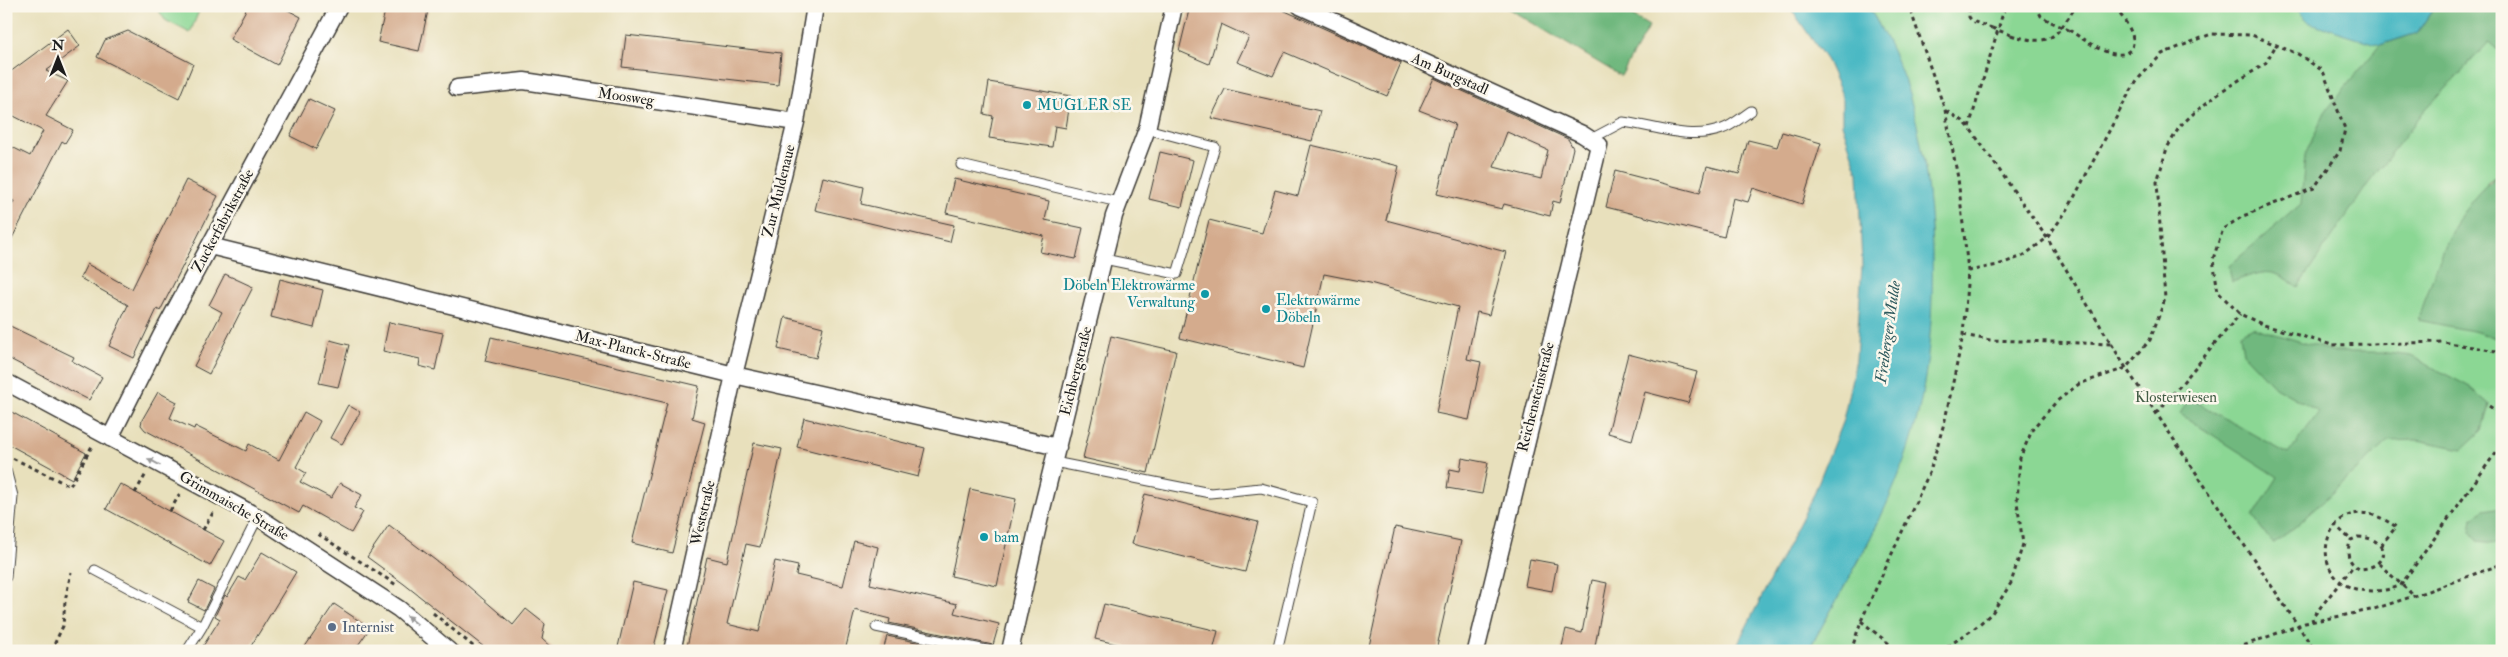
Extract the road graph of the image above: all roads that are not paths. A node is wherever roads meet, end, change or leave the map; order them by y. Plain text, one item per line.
1 (339, 6) edge
2 (816, 6) edge
3 (1174, 6) edge
4 (1300, 6) edge
5 (457, 88) dead end
6 (1751, 111) dead end
7 (796, 122) junction
8 (1147, 129) junction
9 (1595, 142) junction
10 (961, 165) dead end
11 (1118, 202) junction
12 (210, 246) junction
13 (1104, 259) junction
14 (734, 375) junction
15 (6, 382) edge
16 (105, 435) junction
17 (1056, 455) junction
18 (6, 470) edge
19 (258, 517) junction
20 (96, 570) dead end
21 (6, 577) edge
22 (876, 626) dead end
23 (202, 627) junction
24 (187, 651) edge
25 (449, 651) edge
26 (672, 651) edge
27 (991, 651) edge
28 (1010, 651) edge
29 (1277, 651) edge
30 (1476, 651) edge

1 - 12 street, Zuckerfabrikstraße
2 - 7 street, Zur Muldenaue
3 - 8 street, Eichbergstraße
4 - 9 street, Am Burgstadl
5 - 7 street, Moosweg
6 - 9 lane
7 - 14 street, Zur Muldenaue
8 - 11 street, Eichbergstraße
8 - 13 lane
9 - 30 street, Reichensteinstraße
10 - 11 lane
11 - 13 street, Eichbergstraße
12 - 14 street, Max-Planck-Straße
12 - 16 street, Zuckerfabrikstraße
13 - 17 street, Eichbergstraße
14 - 17 street, Max-Planck-Straße
14 - 26 street, Weststraße
15 - 16 street, Grimmaische Straße
19 -> 16 street, Grimmaische Straße
17 - 28 street, Eichbergstraße
17 - 29 lane
18 - 21 lane
19 - 23 lane
25 -> 19 street, Grimmaische Straße
20 - 23 lane
22 - 27 lane
23 - 24 lane

